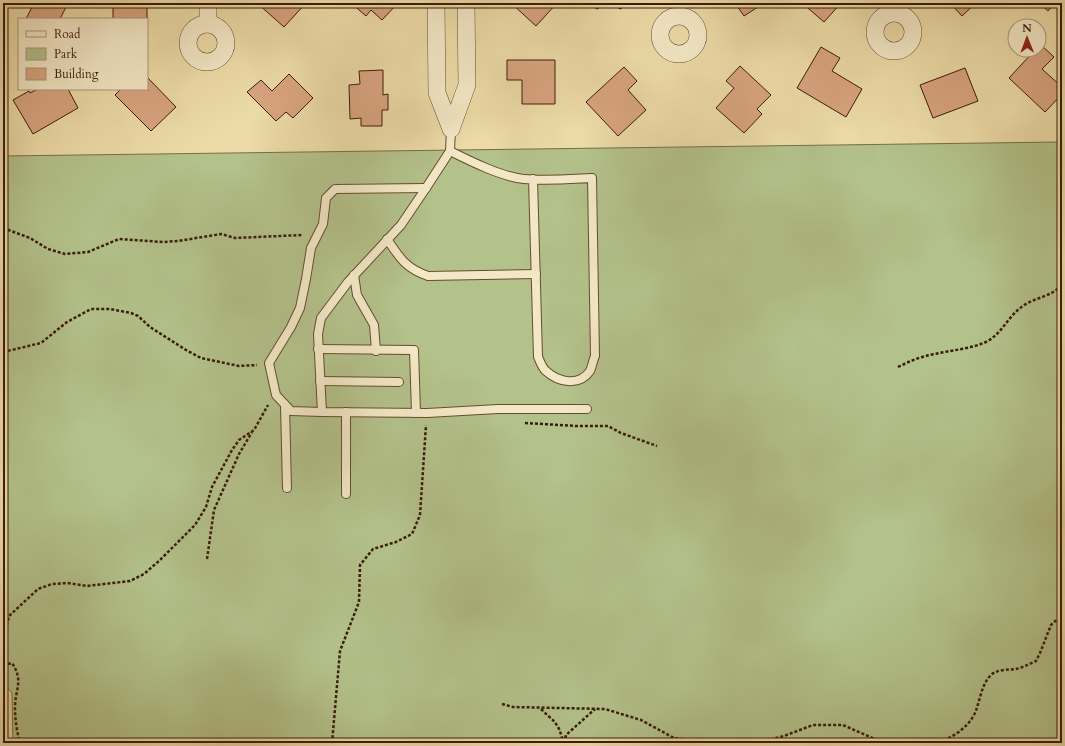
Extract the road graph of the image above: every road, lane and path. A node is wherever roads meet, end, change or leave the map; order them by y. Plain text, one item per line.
1 (208, 3) edge
2 (436, 3) edge
3 (466, 3) edge
4 (208, 24) dead end
5 (451, 129) junction
6 (450, 151) junction
7 (534, 179) junction
8 (426, 188) junction
9 (3, 228) edge
10 (317, 235) junction
11 (387, 239) junction
12 (536, 274) junction
13 (354, 275) junction
14 (1062, 284) edge
15 (318, 349) junction
16 (376, 351) junction
17 (3, 352) edge
18 (270, 363) junction
19 (898, 367) dead end
20 (320, 381) junction
21 (399, 382) dead end
22 (276, 395) junction
23 (286, 405) junction
24 (498, 409) junction
25 (587, 409) dead end
26 (322, 412) junction
27 (346, 412) junction
28 (416, 412) junction
29 (427, 413) junction
30 (254, 430) junction
31 (657, 446) dead end
32 (287, 488) dead end
33 (346, 494) dead end
34 (207, 559) dead end
35 (1062, 615) edge
36 (3, 640) edge
37 (3, 665) edge
38 (502, 704) dead end
39 (541, 709) junction
40 (596, 709) junction
41 (20, 743) edge
42 (332, 743) edge
43 (564, 743) edge
44 (715, 743) edge
45 (756, 743) edge
46 (884, 743) edge
47 (934, 743) edge

1 - 4 street
2 - 5 street
3 - 5 street
5 - 6 lane
6 - 7 lane
6 - 8 lane
7 - 12 lane
7 - 12 lane
8 - 10 lane
8 - 11 lane
9 - 10 path
10 - 18 lane
11 - 12 lane
11 - 13 lane
13 - 15 lane
13 - 16 lane
14 - 19 path
15 - 16 lane
15 - 20 lane
16 - 28 lane
17 - 18 path
18 - 22 lane
20 - 21 lane
20 - 26 lane
22 - 23 lane
22 - 30 path
23 - 26 lane
23 - 32 lane
24 - 25 lane
24 - 29 lane
24 - 31 path
26 - 27 lane
27 - 28 lane
27 - 33 lane
28 - 29 lane
29 - 42 path
30 - 34 path
30 - 36 path
35 - 47 path
37 - 41 path
38 - 39 path
39 - 40 path
39 - 43 path
40 - 43 path
40 - 44 path
45 - 46 path

